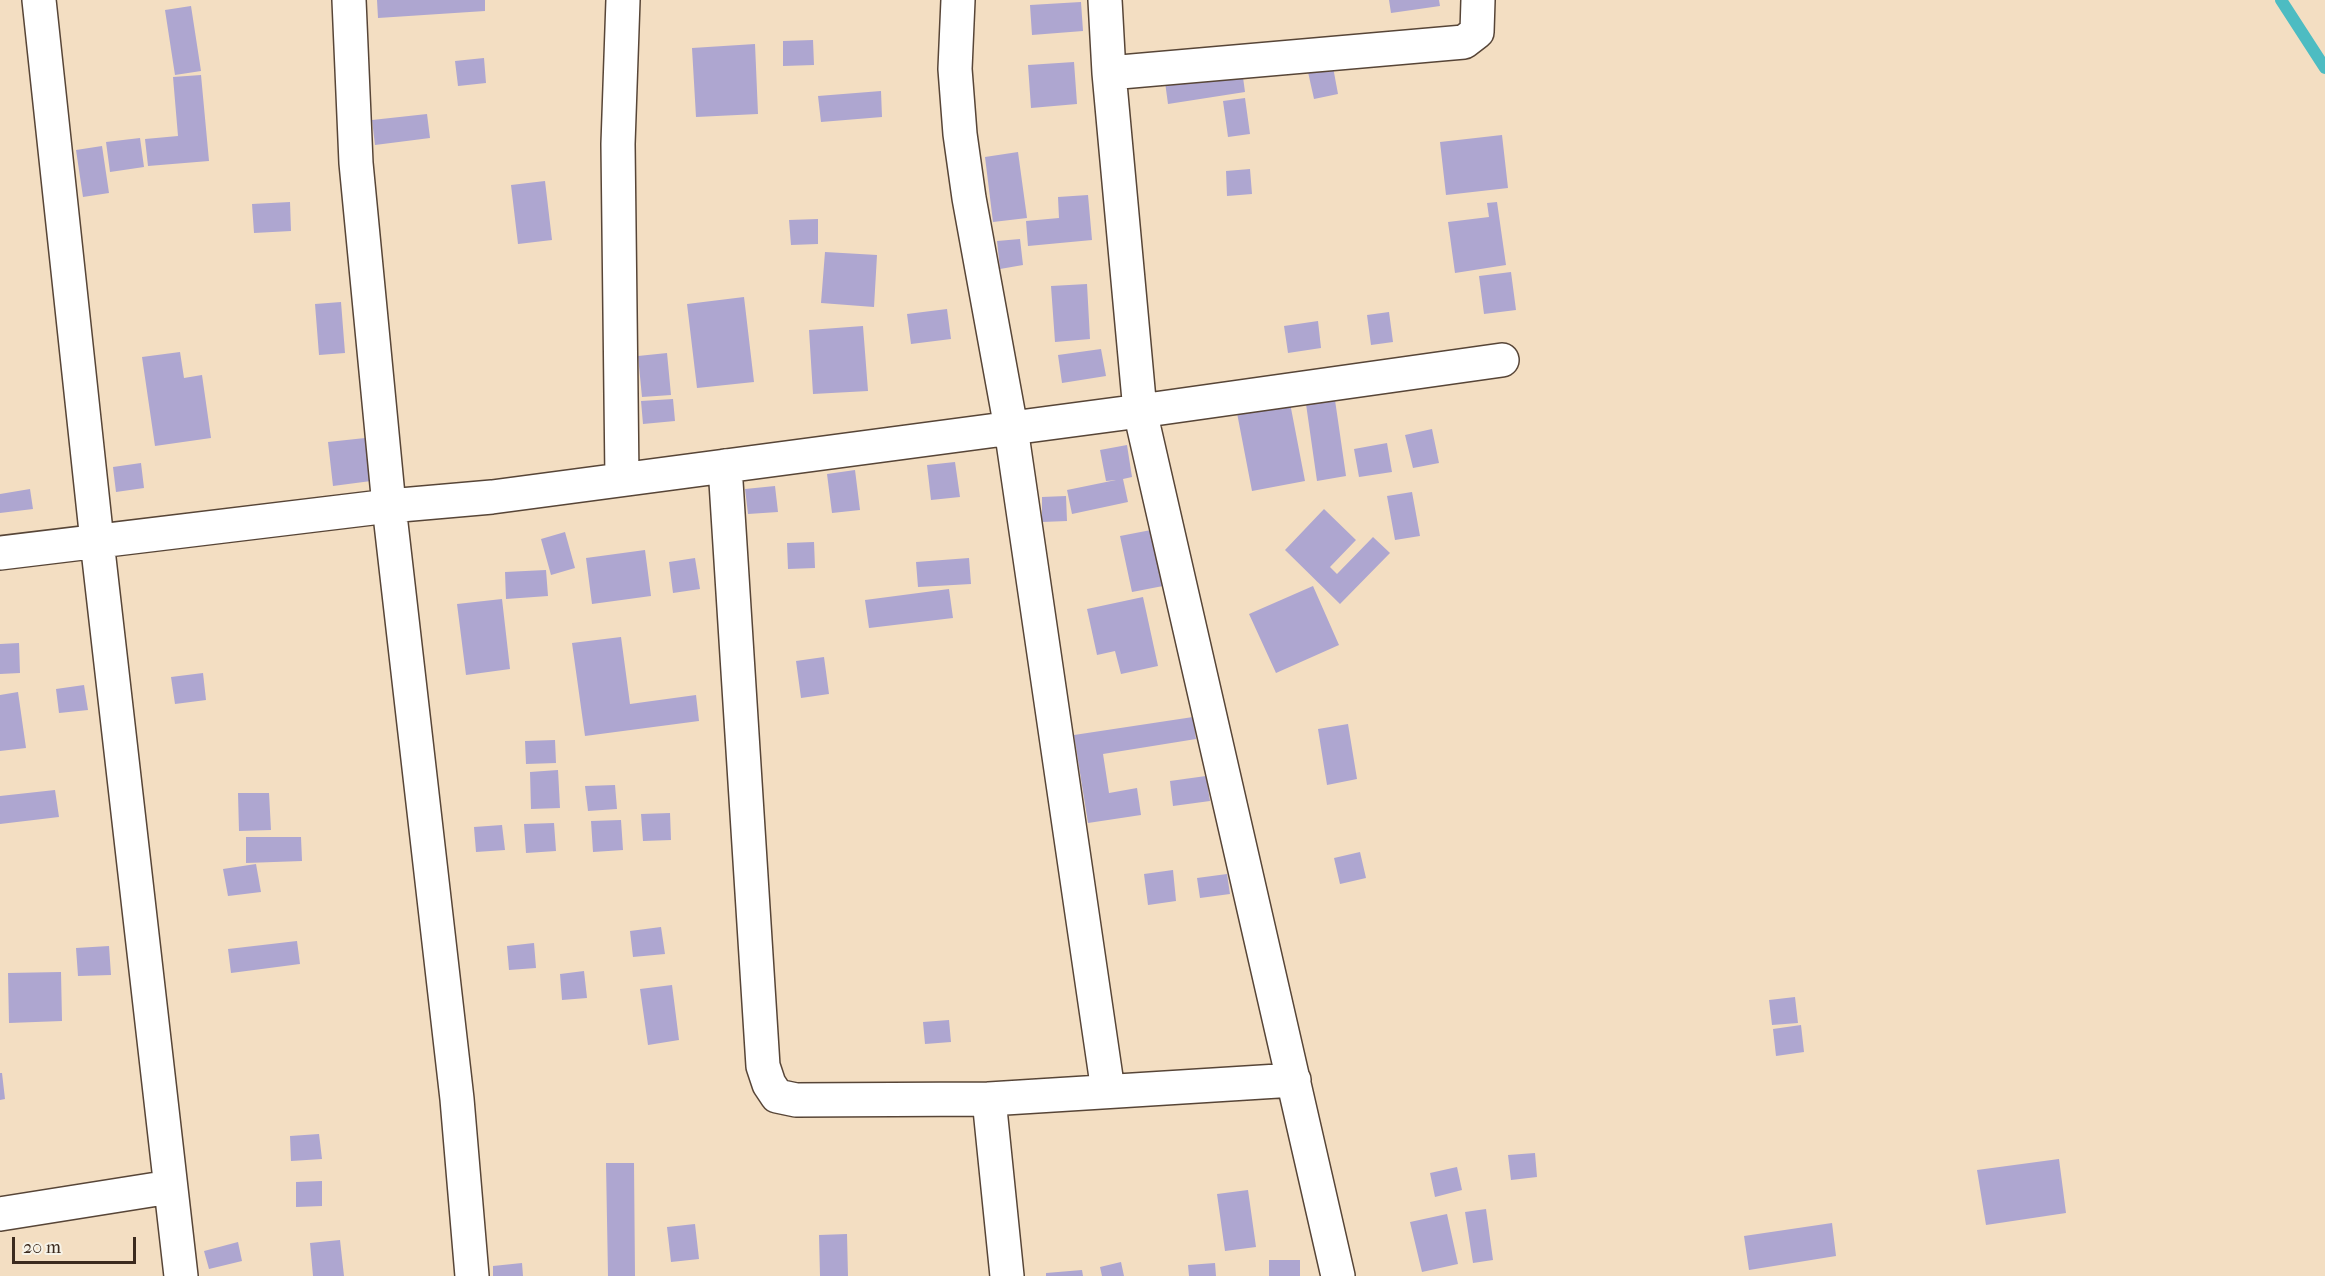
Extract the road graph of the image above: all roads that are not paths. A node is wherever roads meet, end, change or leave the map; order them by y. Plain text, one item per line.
1 (39, 0) edge
2 (349, 0) edge
3 (623, 0) edge
4 (958, 0) edge
5 (1105, 0) edge
6 (1478, 0) edge
7 (1109, 73) junction
8 (1502, 360) dead end
9 (1140, 411) junction
10 (1011, 428) junction
11 (725, 466) junction
12 (622, 479) junction
13 (389, 506) junction
14 (97, 541) junction
15 (0, 553) edge
16 (1294, 1080) junction
17 (1108, 1091) junction
18 (989, 1099) junction
19 (170, 1186) junction
20 (0, 1214) edge
21 (181, 1276) edge
22 (472, 1276) edge
23 (1007, 1276) edge
24 (1338, 1276) edge

1 - 14 street
2 - 13 street
3 - 12 street
4 - 10 street
5 - 7 street
6 - 7 street
7 - 9 street
8 - 9 street
9 - 10 street
9 - 16 street
10 - 11 street
10 - 17 street
11 - 12 street
11 - 18 street
12 - 13 street
13 - 14 street
13 - 22 street
14 - 15 street
14 - 19 street
16 - 17 street
16 - 24 street
17 - 18 street
18 - 23 street
19 - 20 street
19 - 21 street

